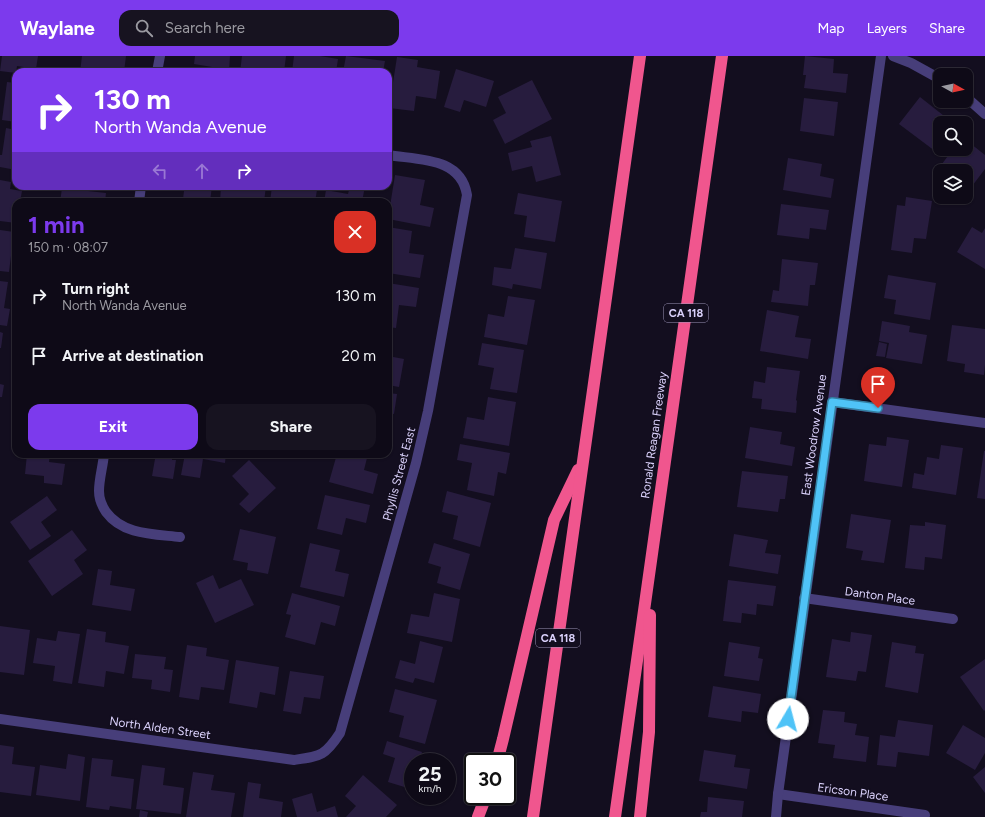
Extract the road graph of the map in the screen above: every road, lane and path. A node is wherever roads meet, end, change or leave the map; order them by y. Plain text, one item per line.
1 (160, 56) edge
2 (640, 56) edge
3 (722, 56) edge
4 (880, 56) edge
5 (893, 56) edge
6 (158, 68) edge
7 (933, 75) edge
8 (973, 103) edge
9 (985, 114) edge
10 (392, 156) edge
11 (832, 402) junction
12 (985, 423) edge
13 (103, 458) edge
14 (583, 458) junction
15 (180, 537) dead end
16 (650, 570) junction
17 (804, 598) junction
18 (953, 619) dead end
19 (0, 719) edge
20 (499, 753) edge
21 (317, 757) joint
22 (778, 794) junction
23 (483, 805) edge
24 (925, 815) dead end
25 (478, 817) edge
26 (533, 817) edge
27 (615, 817) edge
28 (640, 817) edge
29 (776, 817) edge

1 - 6 street
2 - 14 highway, CA 118
3 - 16 highway, Ronald Reagan Freeway / CA 118
4 - 11 street, East Woodrow Avenue
5 - 7 street
8 - 9 street
10 - 21 street, Phyllis Street East
11 - 12 street
11 - 17 street, East Woodrow Avenue
13 - 15 street
14 - 20 highway
14 - 26 highway, CA 118
16 - 27 highway, Ronald Reagan Freeway / CA 118
16 - 28 highway
17 - 18 street, Danton Place
17 - 22 street, East Woodrow Avenue
19 - 21 street, North Alden Street
22 - 24 street, Ericson Place
22 - 29 street, East Woodrow Avenue
23 - 25 highway

